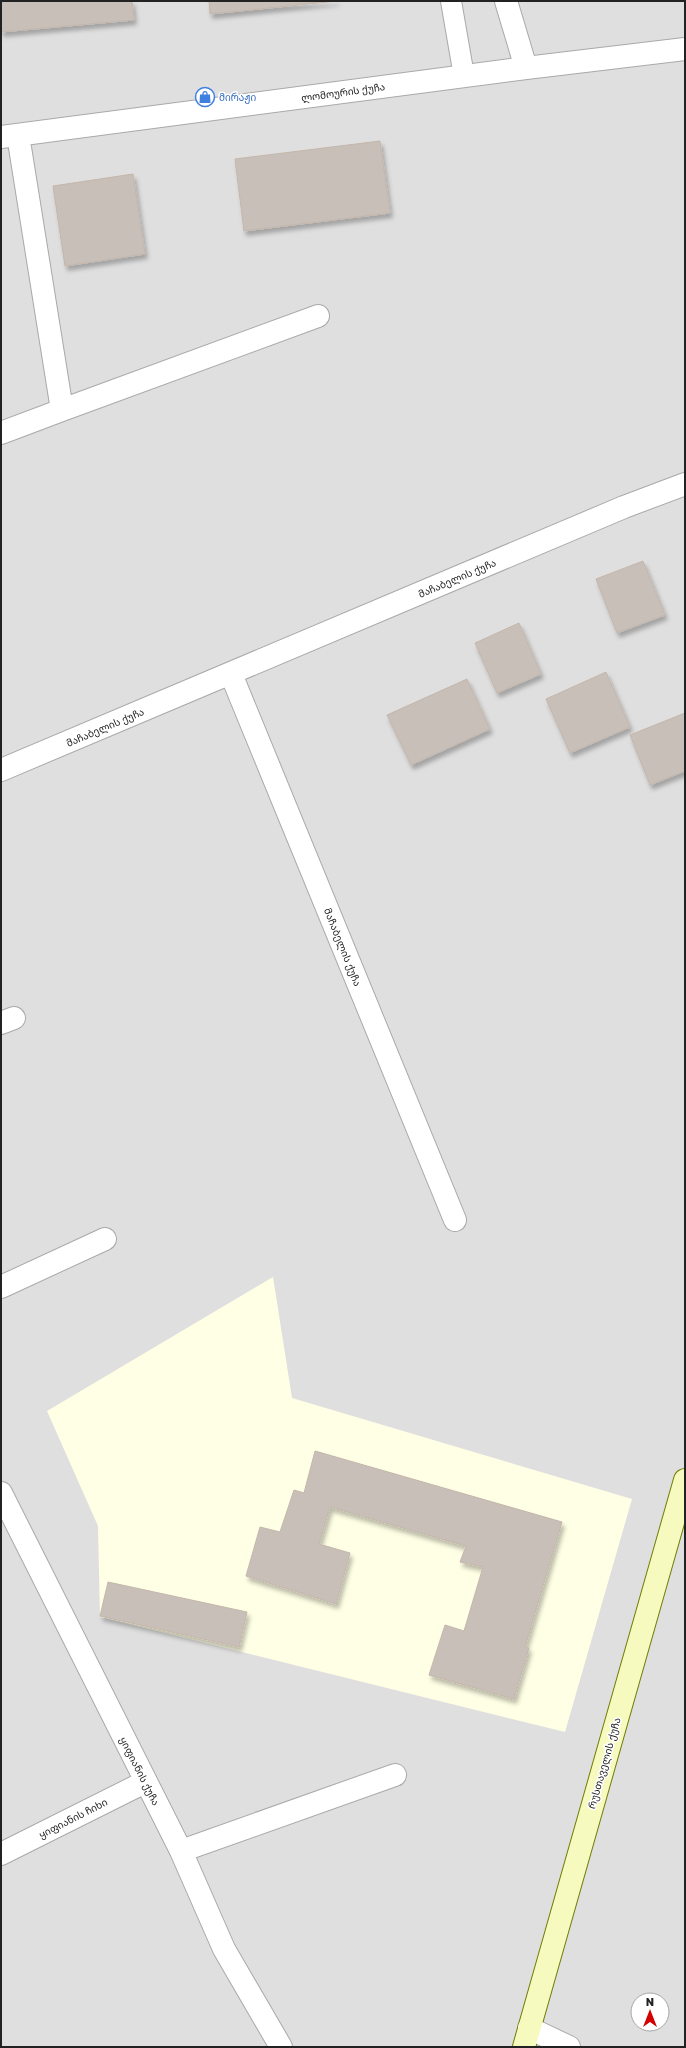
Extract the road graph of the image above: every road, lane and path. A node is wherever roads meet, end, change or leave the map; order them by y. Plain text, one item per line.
1 (451, 1) edge
2 (506, 1) edge
3 (685, 49) edge
4 (526, 68) junction
5 (464, 76) junction
6 (9, 136) edge
7 (318, 316) dead end
8 (62, 410) junction
9 (1, 434) edge
10 (685, 484) edge
11 (231, 674) junction
12 (1, 770) edge
13 (455, 1220) dead end
14 (105, 1239) dead end
15 (1, 1287) edge
16 (685, 1480) edge
17 (1, 1493) edge
18 (395, 1775) dead end
19 (145, 1782) junction
20 (181, 1852) junction
21 (1, 1854) edge
22 (527, 2038) edge
23 (281, 2047) edge
24 (569, 2047) edge

1 - 5 lane
2 - 4 street
3 - 4 street, ლომოურის ქუჩა
4 - 5 street, ლომოურის ქუჩა
5 - 6 street, ლომოურის ქუჩა
6 - 8 street
7 - 8 street
8 - 9 street
10 - 11 street, მაჩაბელის ქუჩა
11 - 12 street, მაჩაბელის ქუჩა
11 - 13 street, მაჩაბელის ქუჩა
14 - 15 street
16 - 22 main road, რუსთაველის ქუჩა
17 - 19 street, ყიფიანის ქუჩა
18 - 20 street
19 - 20 street, ყიფიანის ქუჩა
19 - 21 street, ყიფიანის ჩიხი
20 - 23 street, ყიფიანის ქუჩა
22 - 24 street

